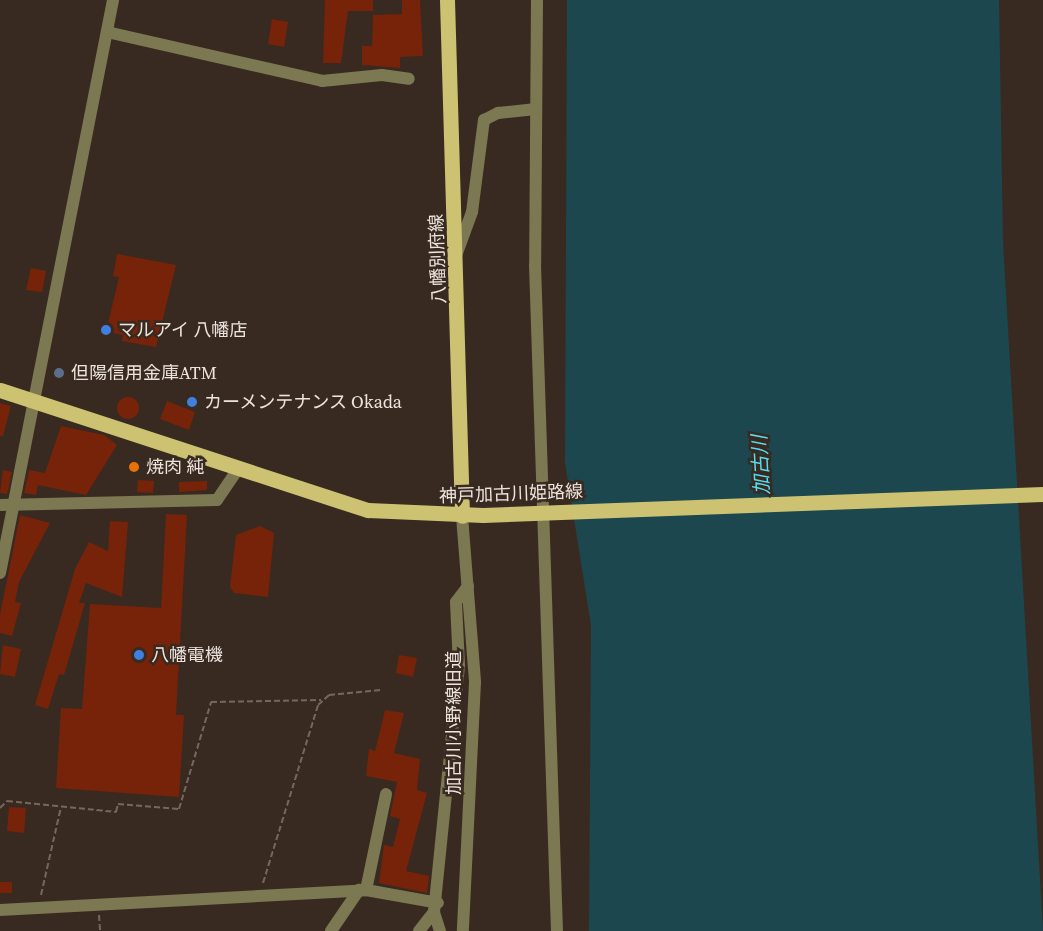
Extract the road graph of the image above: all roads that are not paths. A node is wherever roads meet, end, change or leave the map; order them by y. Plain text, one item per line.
1 (113, 0) edge
2 (447, 0) edge
3 (537, 0) edge
4 (107, 32) junction
5 (410, 79) dead end
6 (534, 109) junction
7 (457, 253) junction
8 (0, 390) edge
9 (33, 401) junction
10 (238, 469) junction
11 (1043, 494) edge
12 (6, 505) edge
13 (462, 516) junction
14 (0, 573) edge
15 (468, 586) junction
16 (386, 794) dead end
17 (363, 890) junction
18 (436, 908) junction
19 (0, 910) edge
20 (331, 931) edge
21 (419, 931) edge
22 (440, 931) edge
23 (463, 931) edge
24 (557, 931) edge

1 - 4 street
2 - 7 main road, 八幡別府線
3 - 6 street
4 - 5 street
4 - 9 street
6 - 7 street
6 - 24 street
7 - 13 main road, 八幡別府線
8 - 9 main road, 神戸加古川姫路線
9 - 10 main road, 神戸加古川姫路線
9 - 12 street
10 - 12 street
10 - 13 main road, 神戸加古川姫路線
11 - 13 main road, 神戸加古川姫路線, bridge
12 - 14 street
13 - 15 street, 加古川小野線旧道
15 - 18 street
15 - 23 street, 加古川小野線旧道
16 - 17 street
17 - 18 street
17 - 19 street
17 - 20 street
18 - 21 street
18 - 22 street

